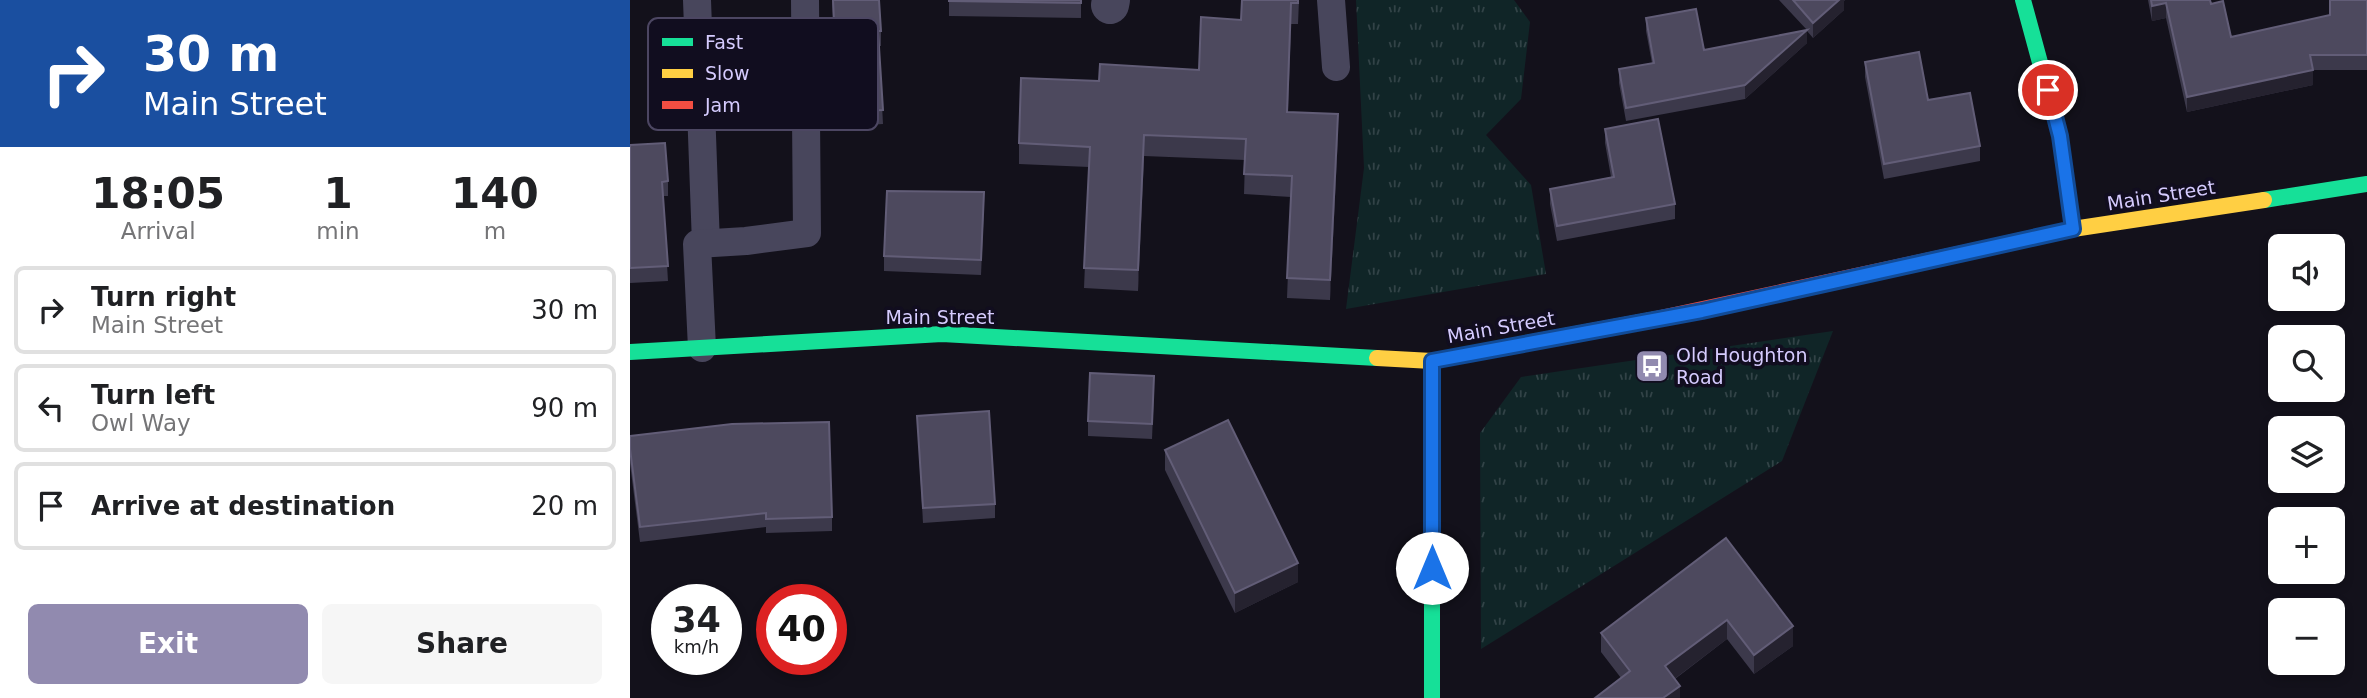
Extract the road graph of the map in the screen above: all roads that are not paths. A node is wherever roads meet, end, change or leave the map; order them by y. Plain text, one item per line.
1 (697, 0) edge
2 (806, 0) edge
3 (1331, 0) edge
4 (2023, 0) edge
5 (698, 18) edge
6 (806, 18) edge
7 (1336, 67) dead end
8 (702, 130) edge
9 (807, 130) edge
10 (2367, 184) edge
11 (2073, 229) junction
12 (706, 244) junction
13 (702, 348) junction
14 (630, 352) edge
15 (1432, 361) junction
16 (1432, 698) edge

1 - 5 lane
2 - 6 lane
3 - 7 lane
4 - 11 main road
8 - 12 lane
9 - 12 lane
10 - 11 main road, Main Street
11 - 15 main road, Main Street
12 - 13 lane
13 - 14 main road, Main Street
13 - 15 main road, Main Street
15 - 16 main road

